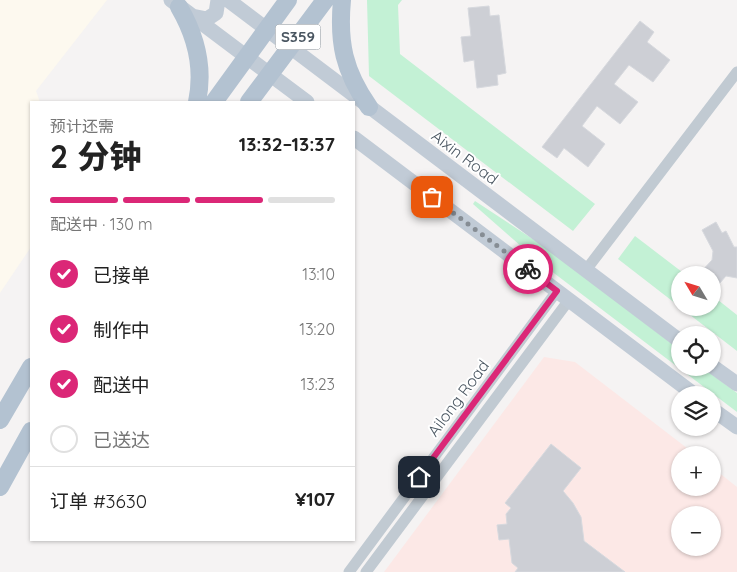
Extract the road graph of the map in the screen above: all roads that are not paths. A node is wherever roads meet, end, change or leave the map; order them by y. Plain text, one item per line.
1 (218, 0) edge
2 (228, 0) edge
3 (288, 0) edge
4 (326, 0) edge
5 (342, 0) edge
6 (181, 8) edge
7 (267, 30) junction
8 (290, 47) junction
9 (247, 57) junction
10 (737, 72) edge
11 (270, 74) junction
12 (197, 101) edge
13 (215, 101) edge
14 (250, 101) edge
15 (306, 101) edge
16 (369, 106) junction
17 (355, 139) edge
18 (586, 270) junction
19 (563, 295) junction
20 (671, 334) edge
21 (30, 369) edge
22 (721, 372) edge
23 (737, 384) edge
24 (682, 386) edge
25 (721, 415) edge
26 (0, 420) edge
27 (737, 427) edge
28 (30, 433) edge
29 (0, 487) edge
30 (349, 572) edge
31 (366, 572) edge

1 - 6 street
2 - 7 street, Aixin Road
3 - 7 main road, S359
4 - 8 main road, S359
5 - 16 main road
6 - 9 street
6 - 12 main road
7 - 8 street, Aixin Road
7 - 9 main road, S359
8 - 11 main road, S359
8 - 16 street, Aixin Road
9 - 11 street
9 - 13 main road, S359
10 - 18 street
11 - 14 main road, S359
11 - 15 street
16 - 18 street, Aixin Road
17 - 19 street
18 - 20 street, Aixin Road
19 - 24 street
19 - 30 street, Ailong Road
19 - 31 street, Ailong Road
21 - 26 main road
22 - 23 street
25 - 27 street
28 - 29 main road

